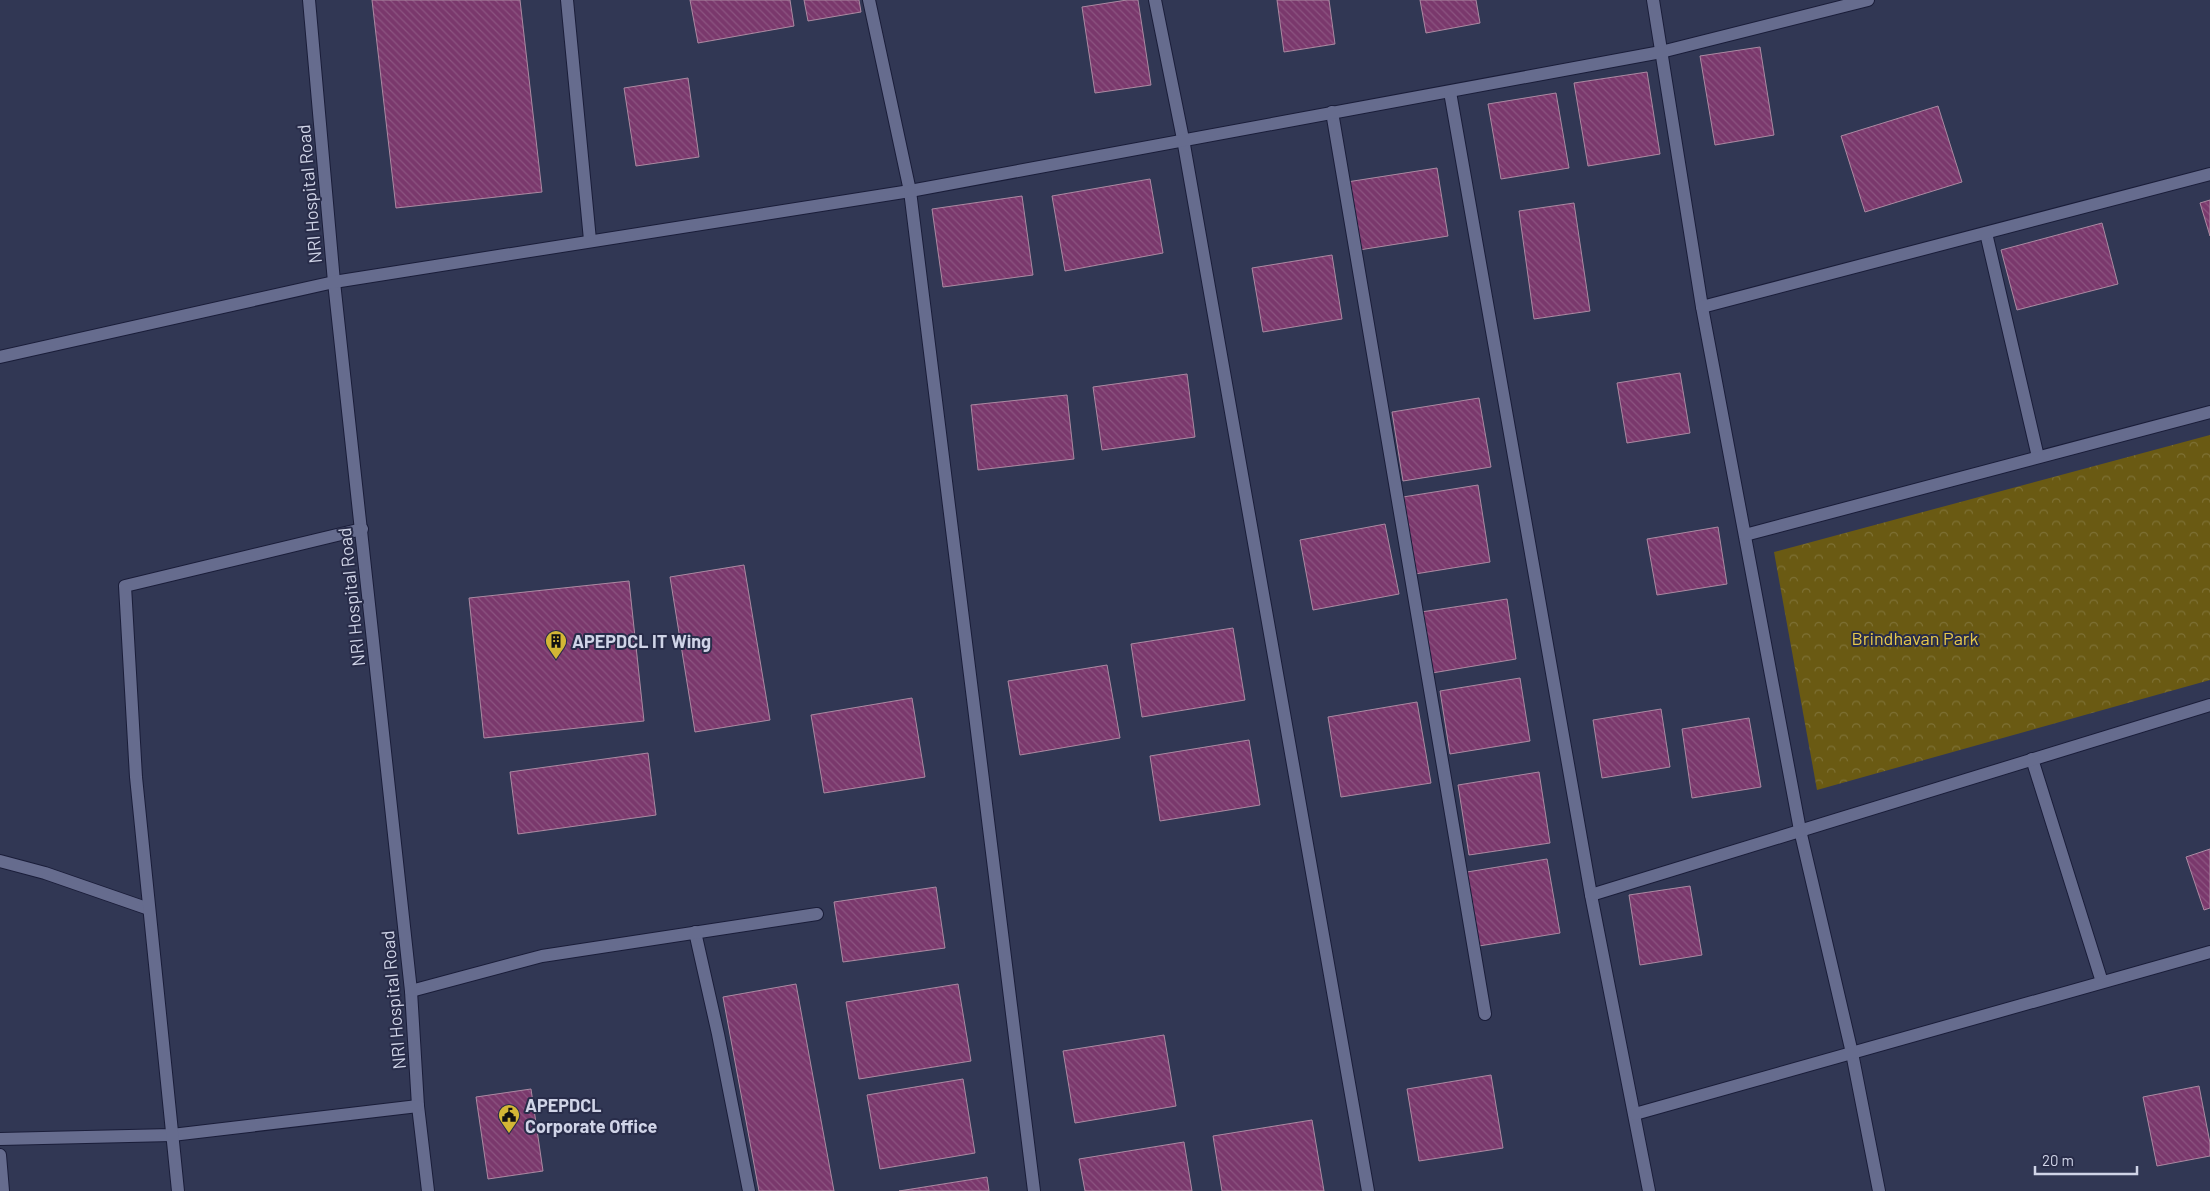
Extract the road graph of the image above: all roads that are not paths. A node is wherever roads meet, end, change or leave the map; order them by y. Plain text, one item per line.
1 (309, 0) edge
2 (567, 0) edge
3 (869, 0) edge
4 (1155, 0) edge
5 (1653, 0) edge
6 (1868, 0) edge
7 (1662, 52) junction
8 (1450, 92) junction
9 (1332, 112) junction
10 (1183, 139) junction
11 (2210, 174) edge
12 (910, 191) junction
13 (1986, 232) junction
14 (590, 240) junction
15 (334, 282) junction
16 (1702, 307) junction
17 (0, 357) edge
18 (2210, 412) edge
19 (2038, 457) junction
20 (362, 528) junction
21 (1745, 535) junction
22 (2210, 704) edge
23 (2032, 759) junction
24 (1800, 830) junction
25 (0, 861) edge
26 (1591, 895) junction
27 (149, 909) junction
28 (817, 914) dead end
29 (695, 932) junction
30 (2210, 952) edge
31 (2102, 982) junction
32 (411, 991) junction
33 (1485, 1014) dead end
34 (1852, 1053) junction
35 (418, 1106) junction
36 (1635, 1114) junction
37 (172, 1135) junction
38 (0, 1139) edge
39 (0, 1155) edge
40 (3, 1191) edge
41 (178, 1191) edge
42 (428, 1191) edge
43 (749, 1191) edge
44 (1034, 1191) edge
45 (1368, 1191) edge
46 (1649, 1191) edge
47 (1879, 1191) edge

1 - 15 street, NRI Hospital Road
2 - 14 street
3 - 12 street
4 - 10 street
5 - 7 street
6 - 7 street
7 - 8 street
7 - 16 street
8 - 9 street
8 - 26 street
9 - 10 street
9 - 33 street
10 - 12 street
10 - 45 street
11 - 13 street
12 - 14 street
12 - 44 street
13 - 16 street
13 - 19 street
14 - 15 street
15 - 17 street
15 - 20 street, NRI Hospital Road
16 - 21 street
18 - 19 street
19 - 21 street
20 - 27 street
20 - 32 street, NRI Hospital Road
21 - 24 street
22 - 23 street
23 - 24 street
23 - 31 street
24 - 26 street
24 - 34 street
25 - 27 street
26 - 36 street
27 - 37 street
28 - 29 street
29 - 32 street
29 - 43 street
30 - 31 street
31 - 34 street
32 - 35 street, NRI Hospital Road
34 - 36 street
34 - 47 street
35 - 37 street
35 - 42 street, NRI Hospital Road
36 - 46 street
37 - 38 street
37 - 41 street
39 - 40 street

